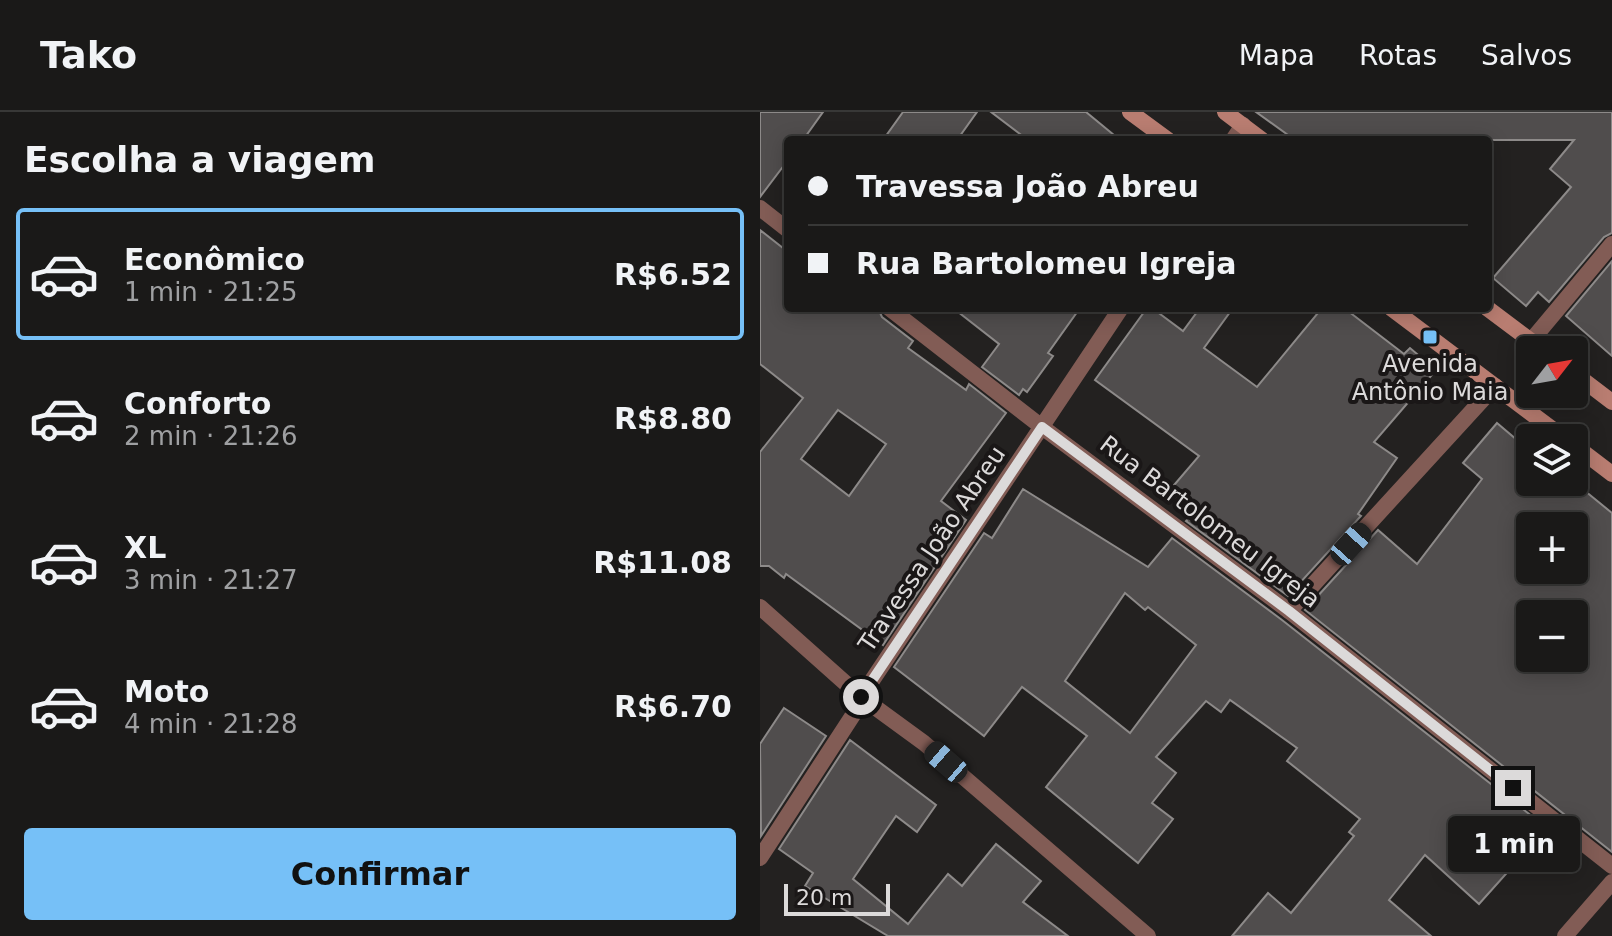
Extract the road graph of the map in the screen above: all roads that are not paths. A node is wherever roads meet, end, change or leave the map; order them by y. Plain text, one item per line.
1 (1130, 112) edge
2 (1225, 112) edge
3 (1243, 125) junction
4 (1163, 136) edge
5 (1236, 136) edge
6 (1257, 136) edge
7 (760, 208) edge
8 (784, 227) edge
9 (1612, 244) edge
10 (894, 312) edge
11 (1118, 312) edge
12 (1396, 312) edge
13 (1492, 312) edge
14 (1525, 336) edge
15 (1544, 336) edge
16 (1588, 384) edge
17 (1495, 386) junction
18 (1612, 402) edge
19 (1545, 424) edge
20 (1042, 427) junction
21 (1588, 456) edge
22 (1612, 474) edge
23 (760, 607) edge
24 (1289, 611) junction
25 (861, 697) junction
26 (760, 858) edge
27 (1612, 866) edge
28 (1612, 882) edge
29 (1148, 936) edge
30 (1565, 936) edge

1 - 4 main road
2 - 3 main road
3 - 5 street
3 - 6 main road
7 - 8 street
9 - 15 street
10 - 20 street, Rua Bartolomeu Igreja
11 - 20 street, Travessa João Abreu
12 - 17 main road
13 - 14 main road
16 - 18 main road
17 - 19 main road
17 - 24 street
20 - 24 street, Rua Bartolomeu Igreja
20 - 25 street, Travessa João Abreu
21 - 22 main road
23 - 25 street
24 - 27 street, Rua Bartolomeu Igreja
25 - 26 street, Travessa João Abreu
25 - 29 street
28 - 30 street

